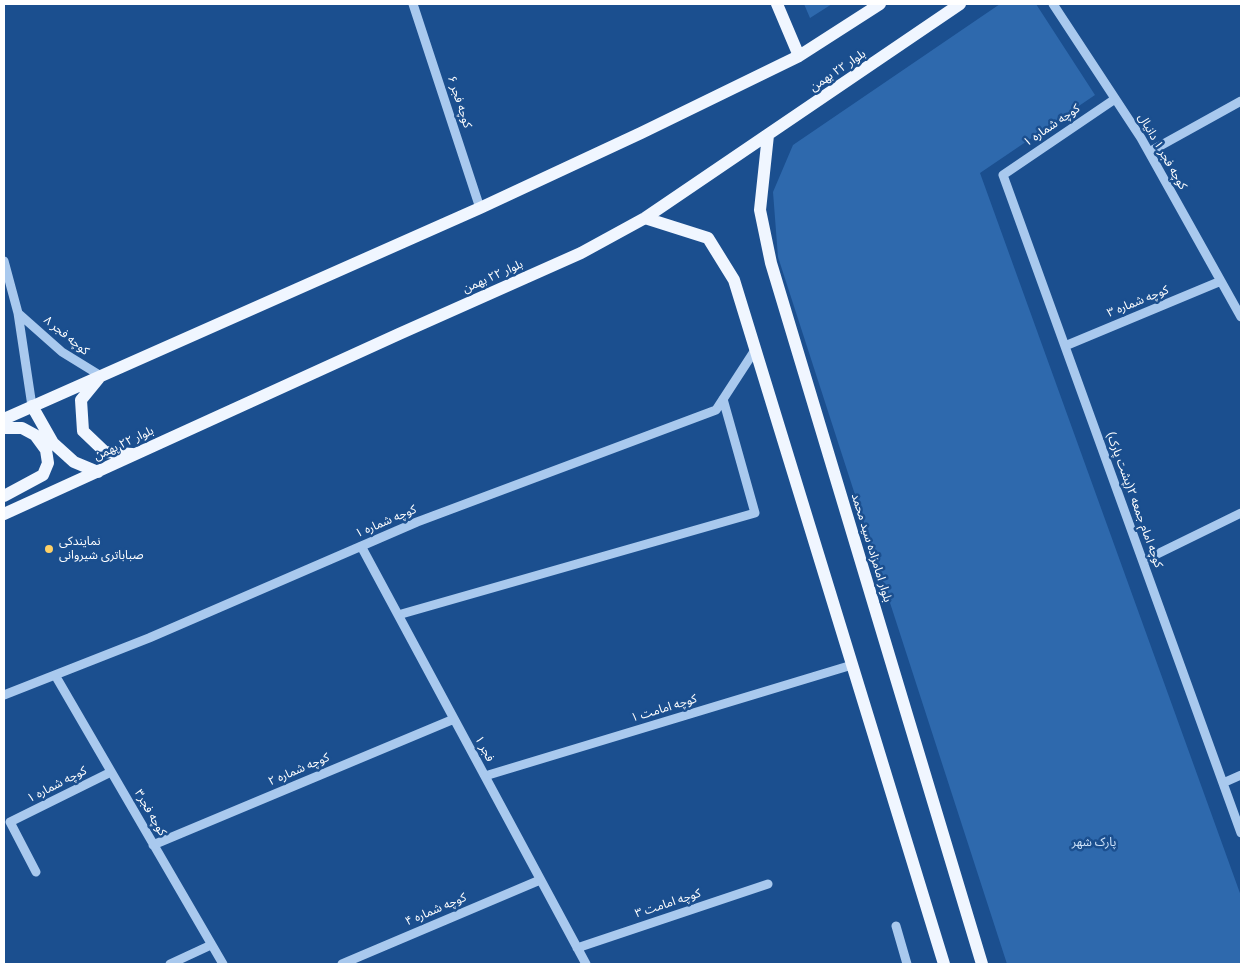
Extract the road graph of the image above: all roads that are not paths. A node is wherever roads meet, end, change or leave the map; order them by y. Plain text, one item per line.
1 (413, 4) edge
2 (777, 4) edge
3 (880, 4) edge
4 (960, 4) edge
5 (1053, 4) edge
6 (800, 56) junction
7 (1115, 98) junction
8 (1241, 101) edge
9 (768, 135) junction
10 (1149, 152) junction
11 (1003, 174) joint
12 (480, 208) junction
13 (645, 218) junction
14 (4, 260) edge
15 (1221, 281) junction
16 (18, 313) junction
17 (1240, 314) edge
18 (1065, 346) junction
19 (755, 350) junction
20 (101, 376) junction
21 (723, 399) junction
22 (32, 406) junction
23 (4, 419) edge
24 (4, 428) edge
25 (135, 454) junction
26 (98, 472) junction
27 (4, 496) edge
28 (1241, 513) edge
29 (4, 514) edge
30 (361, 546) junction
31 (1143, 561) junction
32 (398, 615) junction
33 (852, 665) junction
34 (55, 675) junction
35 (4, 695) edge
36 (454, 719) junction
37 (111, 772) junction
38 (1241, 775) edge
39 (485, 776) junction
40 (1223, 784) junction
41 (1241, 833) edge
42 (153, 845) junction
43 (36, 872) dead end
44 (540, 880) junction
45 (768, 884) dead end
46 (896, 926) dead end
47 (211, 945) junction
48 (577, 948) junction
49 (170, 964) edge
50 (223, 964) edge
51 (342, 964) edge
52 (586, 964) edge
53 (907, 964) edge
54 (944, 964) edge
55 (982, 964) edge

1 - 12 street, کوچه فجر ۶
2 - 6 main road
3 - 6 main road
4 - 9 main road, بلوار ۲۲ بهمن
5 - 7 street, کوچه فجر ۱ دانیال
6 - 12 main road
7 - 10 street, کوچه فجر ۱ دانیال
7 - 11 street, کوچه شماره ۱
8 - 10 street
9 - 13 main road, بلوار ۲۲ بهمن
9 - 55 main road, بلوار امامزاده سید محمد
10 - 15 street, کوچه فجر ۱ دانیال
11 - 18 street, کوچه امام جمعه ۲(پشت پارک)
12 - 20 main road
13 - 19 main road
13 - 25 main road, بلوار ۲۲ بهمن
14 - 16 street
15 - 17 street, کوچه فجر ۱ دانیال
15 - 18 street, کوچه شماره ۳
16 - 20 street, کوچه فجر ۸
16 - 22 street
18 - 31 street, کوچه امام جمعه ۲(پشت پارک)
19 - 21 street, کوچه شماره ۱
19 - 33 main road
20 - 22 main road
20 - 25 main road
21 - 30 street, کوچه شماره ۱
21 - 32 street
22 - 23 main road
22 - 26 main road
24 - 27 main road
25 - 26 main road, بلوار ۲۲ بهمن
26 - 29 main road, بلوار ۲۲ بهمن
28 - 31 street
30 - 32 street, فجر ۱
30 - 34 street, کوچه شماره ۱
31 - 40 street, کوچه امام جمعه ۲(پشت پارک)
32 - 36 street, فجر ۱
33 - 39 street, کوچه امامت ۱
33 - 54 main road
34 - 35 street, کوچه شماره ۱
34 - 37 street, کوچه فجر۳
36 - 39 street, فجر ۱
36 - 42 street, کوچه شماره ۲
37 - 42 street, کوچه فجر۳
37 - 43 street, کوچه شماره ۱
38 - 40 street
39 - 44 street, فجر ۱
40 - 41 street, کوچه امام جمعه ۲(پشت پارک)
42 - 47 street, کوچه فجر۳
44 - 48 street, فجر ۱
44 - 51 street, کوچه شماره ۴
45 - 48 street, کوچه امامت ۳
46 - 53 street
47 - 49 street
47 - 50 street, کوچه فجر۳
48 - 52 street, فجر ۱

